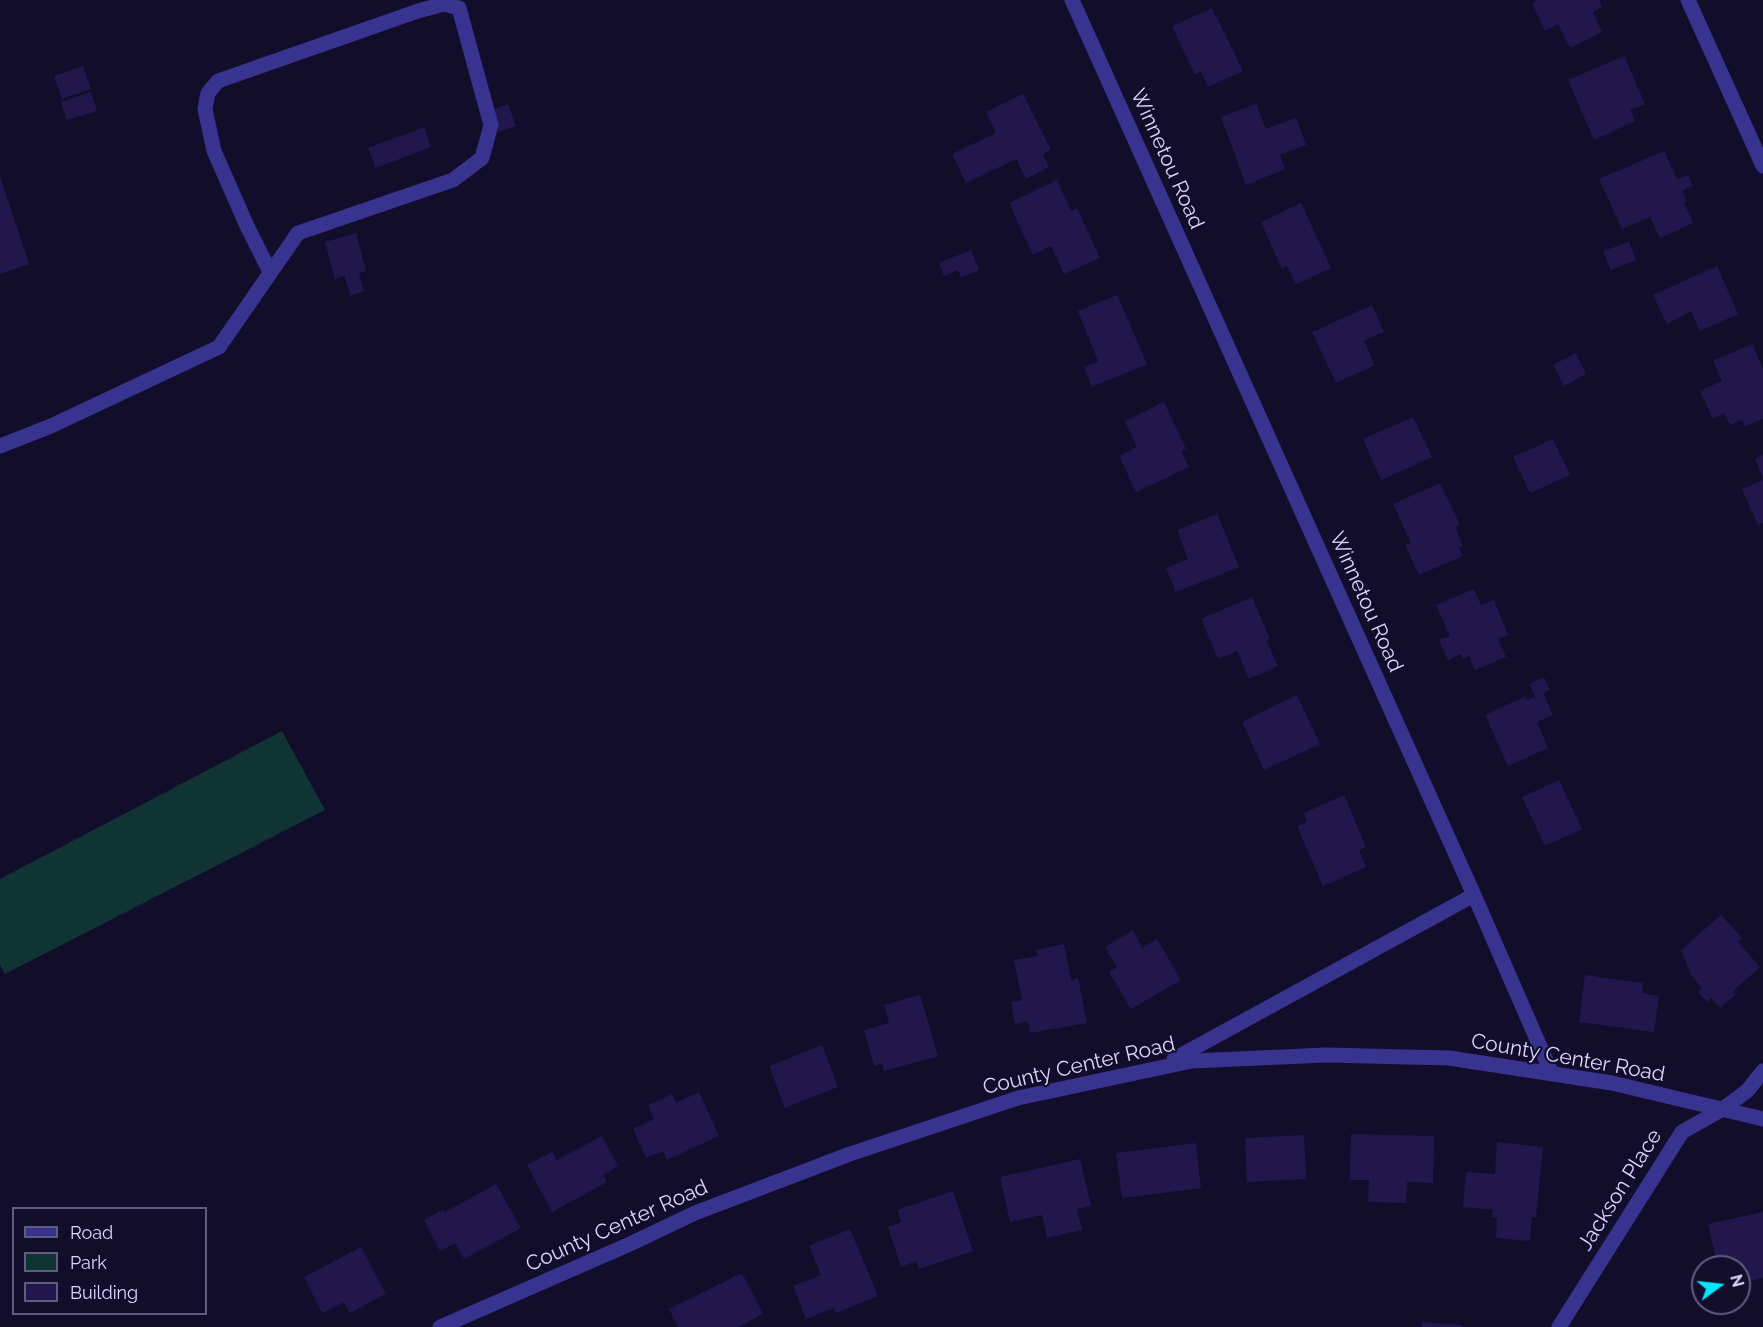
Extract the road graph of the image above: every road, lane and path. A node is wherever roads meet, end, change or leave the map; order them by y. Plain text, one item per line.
1 (1072, 0) edge
2 (1688, 0) edge
3 (1763, 166) edge
4 (270, 272) junction
5 (0, 446) edge
6 (1474, 895) junction
7 (1160, 1067) junction
8 (1763, 1071) edge
9 (1552, 1074) junction
10 (1721, 1110) junction
11 (1763, 1119) edge
12 (440, 1327) edge
13 (1559, 1327) edge

1 - 6 street, Winnetou Road
2 - 3 street
4 - 4 street
4 - 5 street
6 - 7 street
6 - 9 street, Winnetou Road
7 - 9 street, County Center Road
7 - 12 street, County Center Road
8 - 10 street, Jackson Place
9 - 10 street, County Center Road
10 - 11 street, County Center Road
10 - 13 street, Jackson Place

